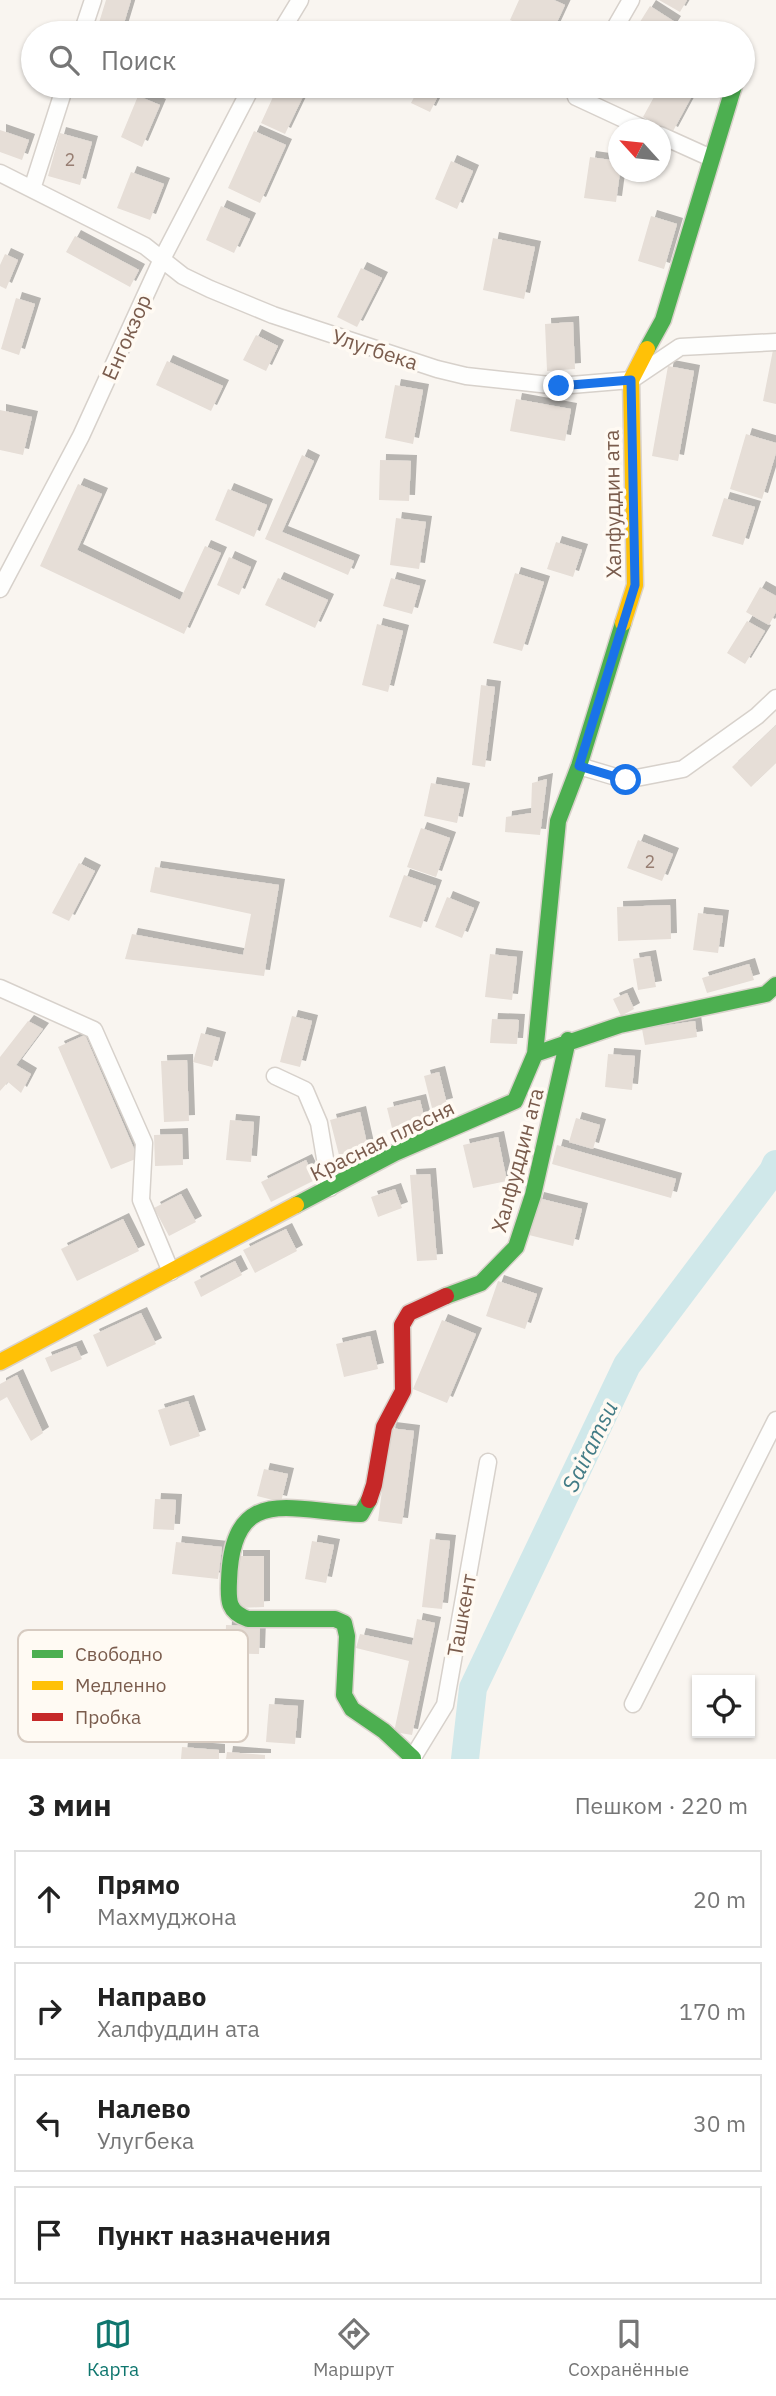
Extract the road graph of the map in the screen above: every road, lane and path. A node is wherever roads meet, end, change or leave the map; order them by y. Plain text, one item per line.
1 (93, 0) edge
2 (300, 0) edge
3 (631, 0) edge
4 (86, 21) edge
5 (287, 21) edge
6 (619, 21) edge
7 (61, 98) edge
8 (246, 98) edge
9 (578, 98) edge
10 (730, 98) edge
11 (623, 119) edge
12 (671, 140) edge
13 (711, 158) junction
14 (0, 173) edge
15 (32, 189) junction
16 (162, 259) junction
17 (776, 342) edge
18 (631, 380) junction
19 (0, 589) edge
20 (776, 698) edge
21 (579, 766) junction
22 (776, 985) edge
23 (0, 988) edge
24 (568, 1040) junction
25 (535, 1054) junction
26 (275, 1076) dead end
27 (330, 1188) junction
28 (171, 1272) junction
29 (0, 1362) edge
30 (776, 1420) edge
31 (488, 1462) dead end
32 (633, 1704) dead end
33 (412, 1759) edge

1 - 4 street
2 - 5 street
3 - 6 street
7 - 15 street
8 - 16 street, Енгокзор
9 - 11 street
10 - 13 street, Халфуддин ата
12 - 13 street
13 - 18 street, Халфуддин ата
14 - 15 street, Улугбека
15 - 16 street, Улугбека
16 - 18 street, Улугбека
16 - 19 street, Енгокзор
17 - 18 street, Улугбека
18 - 21 street, Халфуддин ата
20 - 21 street
21 - 25 street, Халфуддин ата
22 - 24 street
23 - 28 street
24 - 25 street
24 - 33 street, Халфуддин ата
25 - 27 street, Красная плесня
26 - 27 street
27 - 28 street, Красная плесня
28 - 29 street, Красная плесня
30 - 32 street
31 - 33 street, Ташкент

